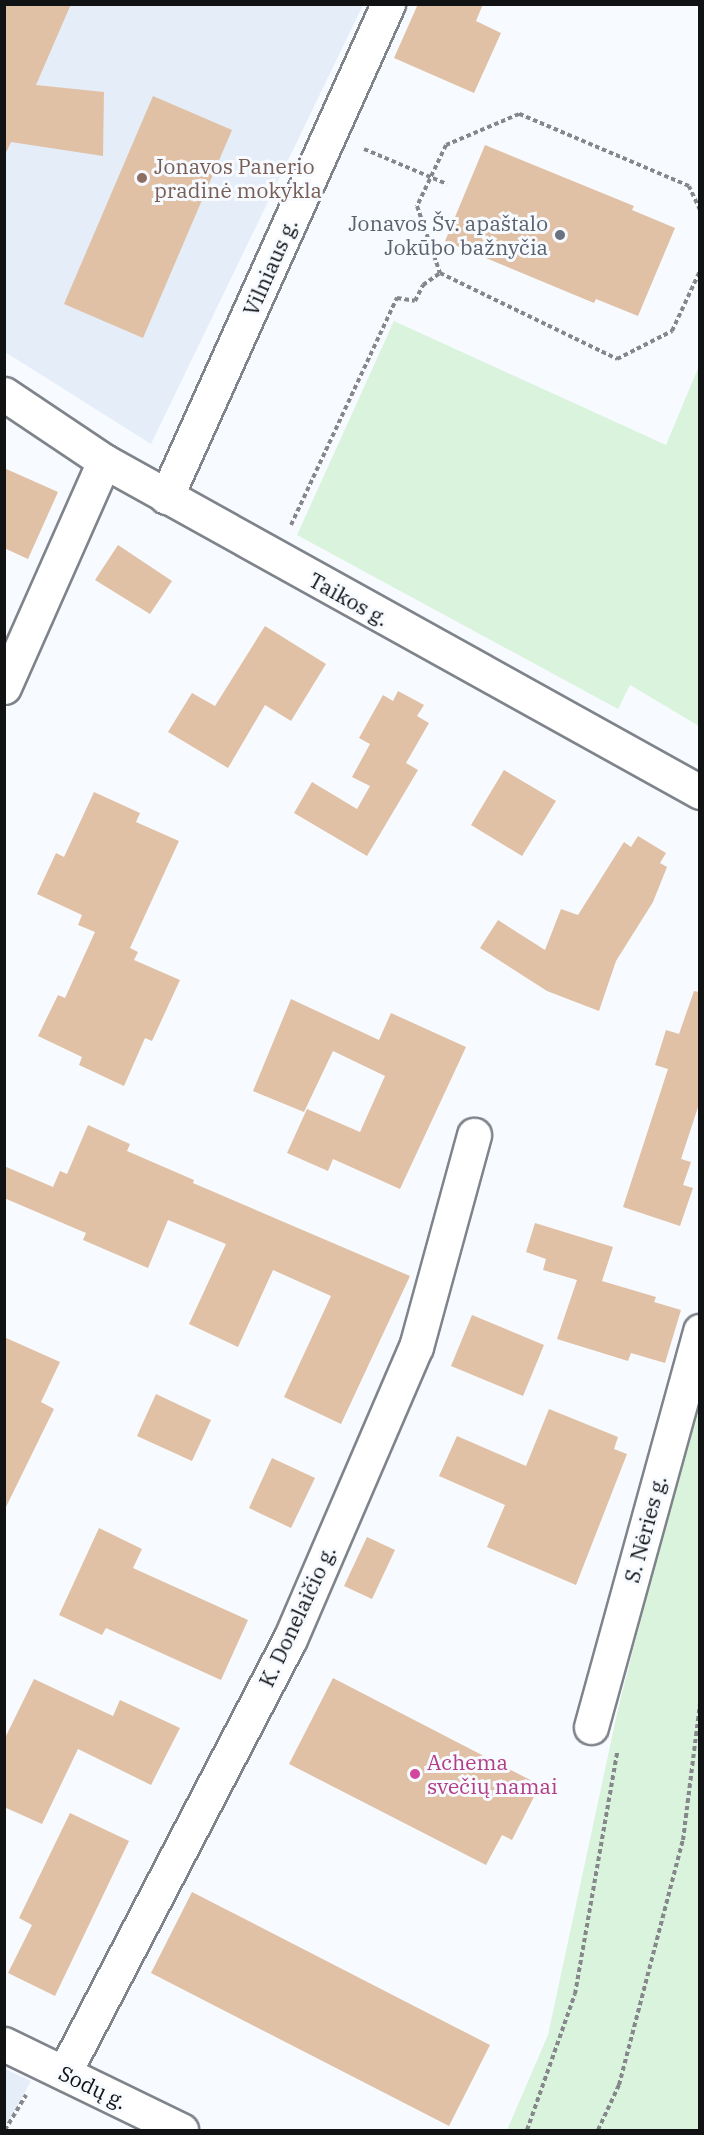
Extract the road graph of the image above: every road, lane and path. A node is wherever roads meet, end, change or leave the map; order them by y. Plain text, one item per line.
1 (388, 4) edge
2 (330, 134) junction
3 (431, 178) junction
4 (447, 184) dead end
5 (699, 210) edge
6 (699, 271) edge
7 (440, 273) junction
8 (4, 394) edge
9 (104, 461) junction
10 (166, 497) junction
11 (275, 558) junction
12 (4, 687) edge
13 (699, 792) edge
14 (474, 1135) dead end
15 (699, 1331) edge
16 (699, 1704) edge
17 (591, 1727) dead end
18 (620, 1742) dead end
19 (4, 2044) edge
20 (64, 2073) junction
21 (181, 2130) edge
22 (527, 2130) edge
23 (598, 2130) edge

1 - 2 street, Vilniaus g.
2 - 3 path
2 - 10 street, Vilniaus g.
3 - 4 path
3 - 5 path
3 - 7 path
6 - 7 path
7 - 11 path
8 - 9 street, Taikos g.
9 - 10 street, Taikos g.
9 - 12 street
10 - 11 street, Taikos g.
11 - 13 street, Taikos g.
14 - 20 street, K. Donelaičio g.
15 - 17 street, S. Nėries g.
16 - 23 path
18 - 22 path
19 - 20 street, Sodų g.
20 - 21 street, Sodų g.

